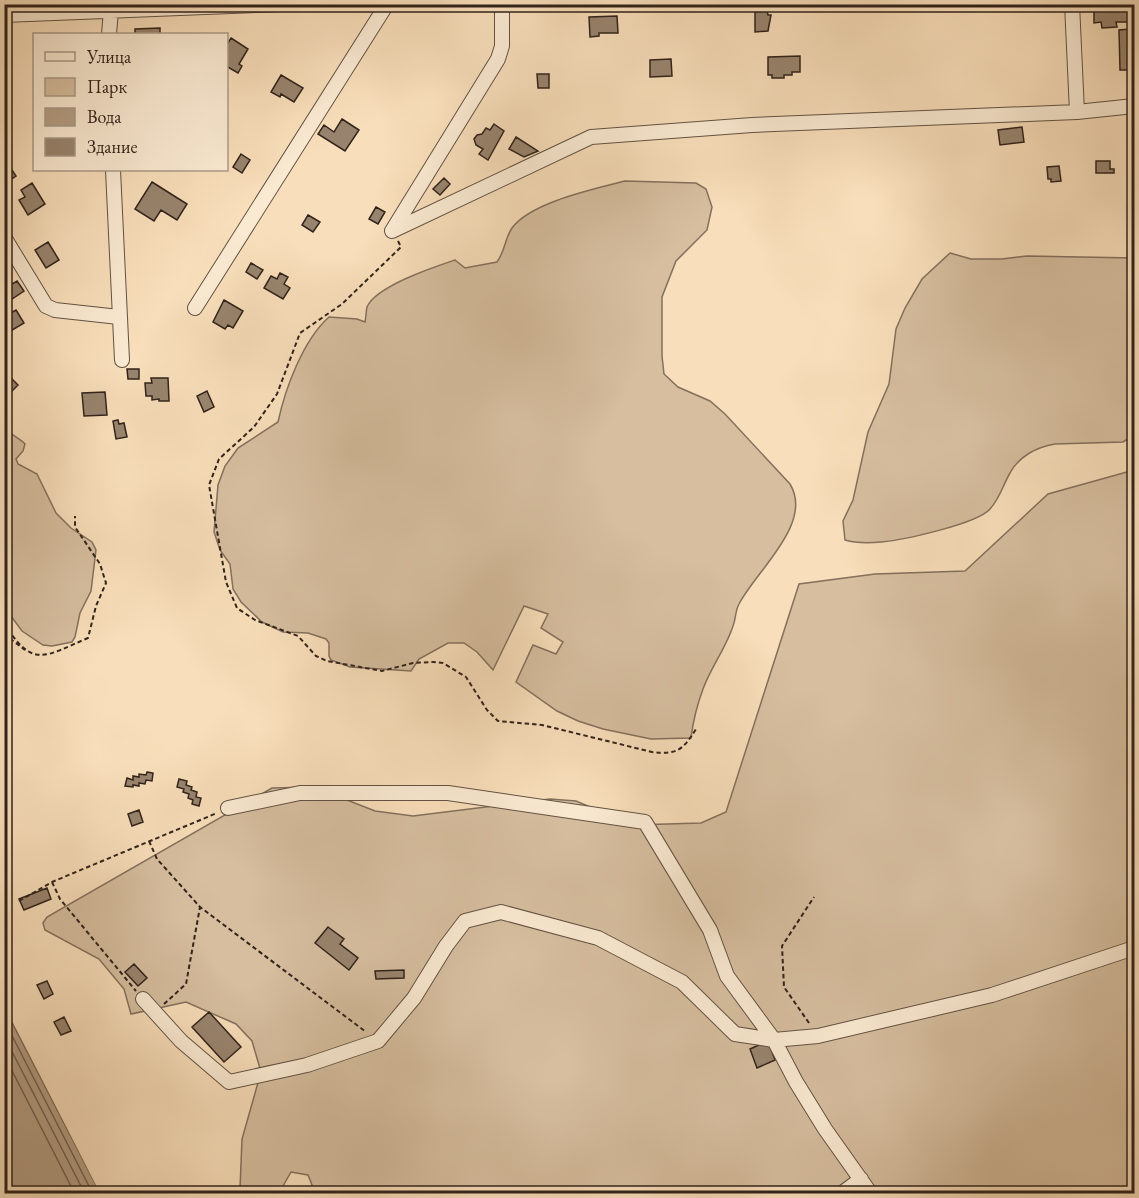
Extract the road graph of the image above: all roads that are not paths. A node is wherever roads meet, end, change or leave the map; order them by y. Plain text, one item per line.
1 (387, 4) edge
2 (502, 4) edge
3 (1072, 4) edge
4 (278, 5) edge
5 (149, 7) edge
6 (20, 9) edge
7 (111, 11) junction
8 (4, 15) edge
9 (109, 33) edge
10 (1134, 106) edge
11 (1077, 112) junction
12 (113, 171) edge
13 (4, 237) edge
14 (195, 308) dead end
15 (119, 317) junction
16 (122, 360) dead end
17 (228, 808) road end
18 (1134, 948) edge
19 (143, 999) road end
20 (774, 1040) junction
21 (861, 1179) junction
22 (841, 1194) edge
23 (871, 1194) edge

1 - 14 street
2 - 11 street
3 - 11 street
4 - 5 street
5 - 7 street
6 - 7 street
6 - 8 street
7 - 9 street
10 - 11 street
12 - 15 street
13 - 15 street
15 - 16 street
17 - 20 street
18 - 20 street
19 - 20 street
20 - 21 street
21 - 22 street
21 - 23 street

